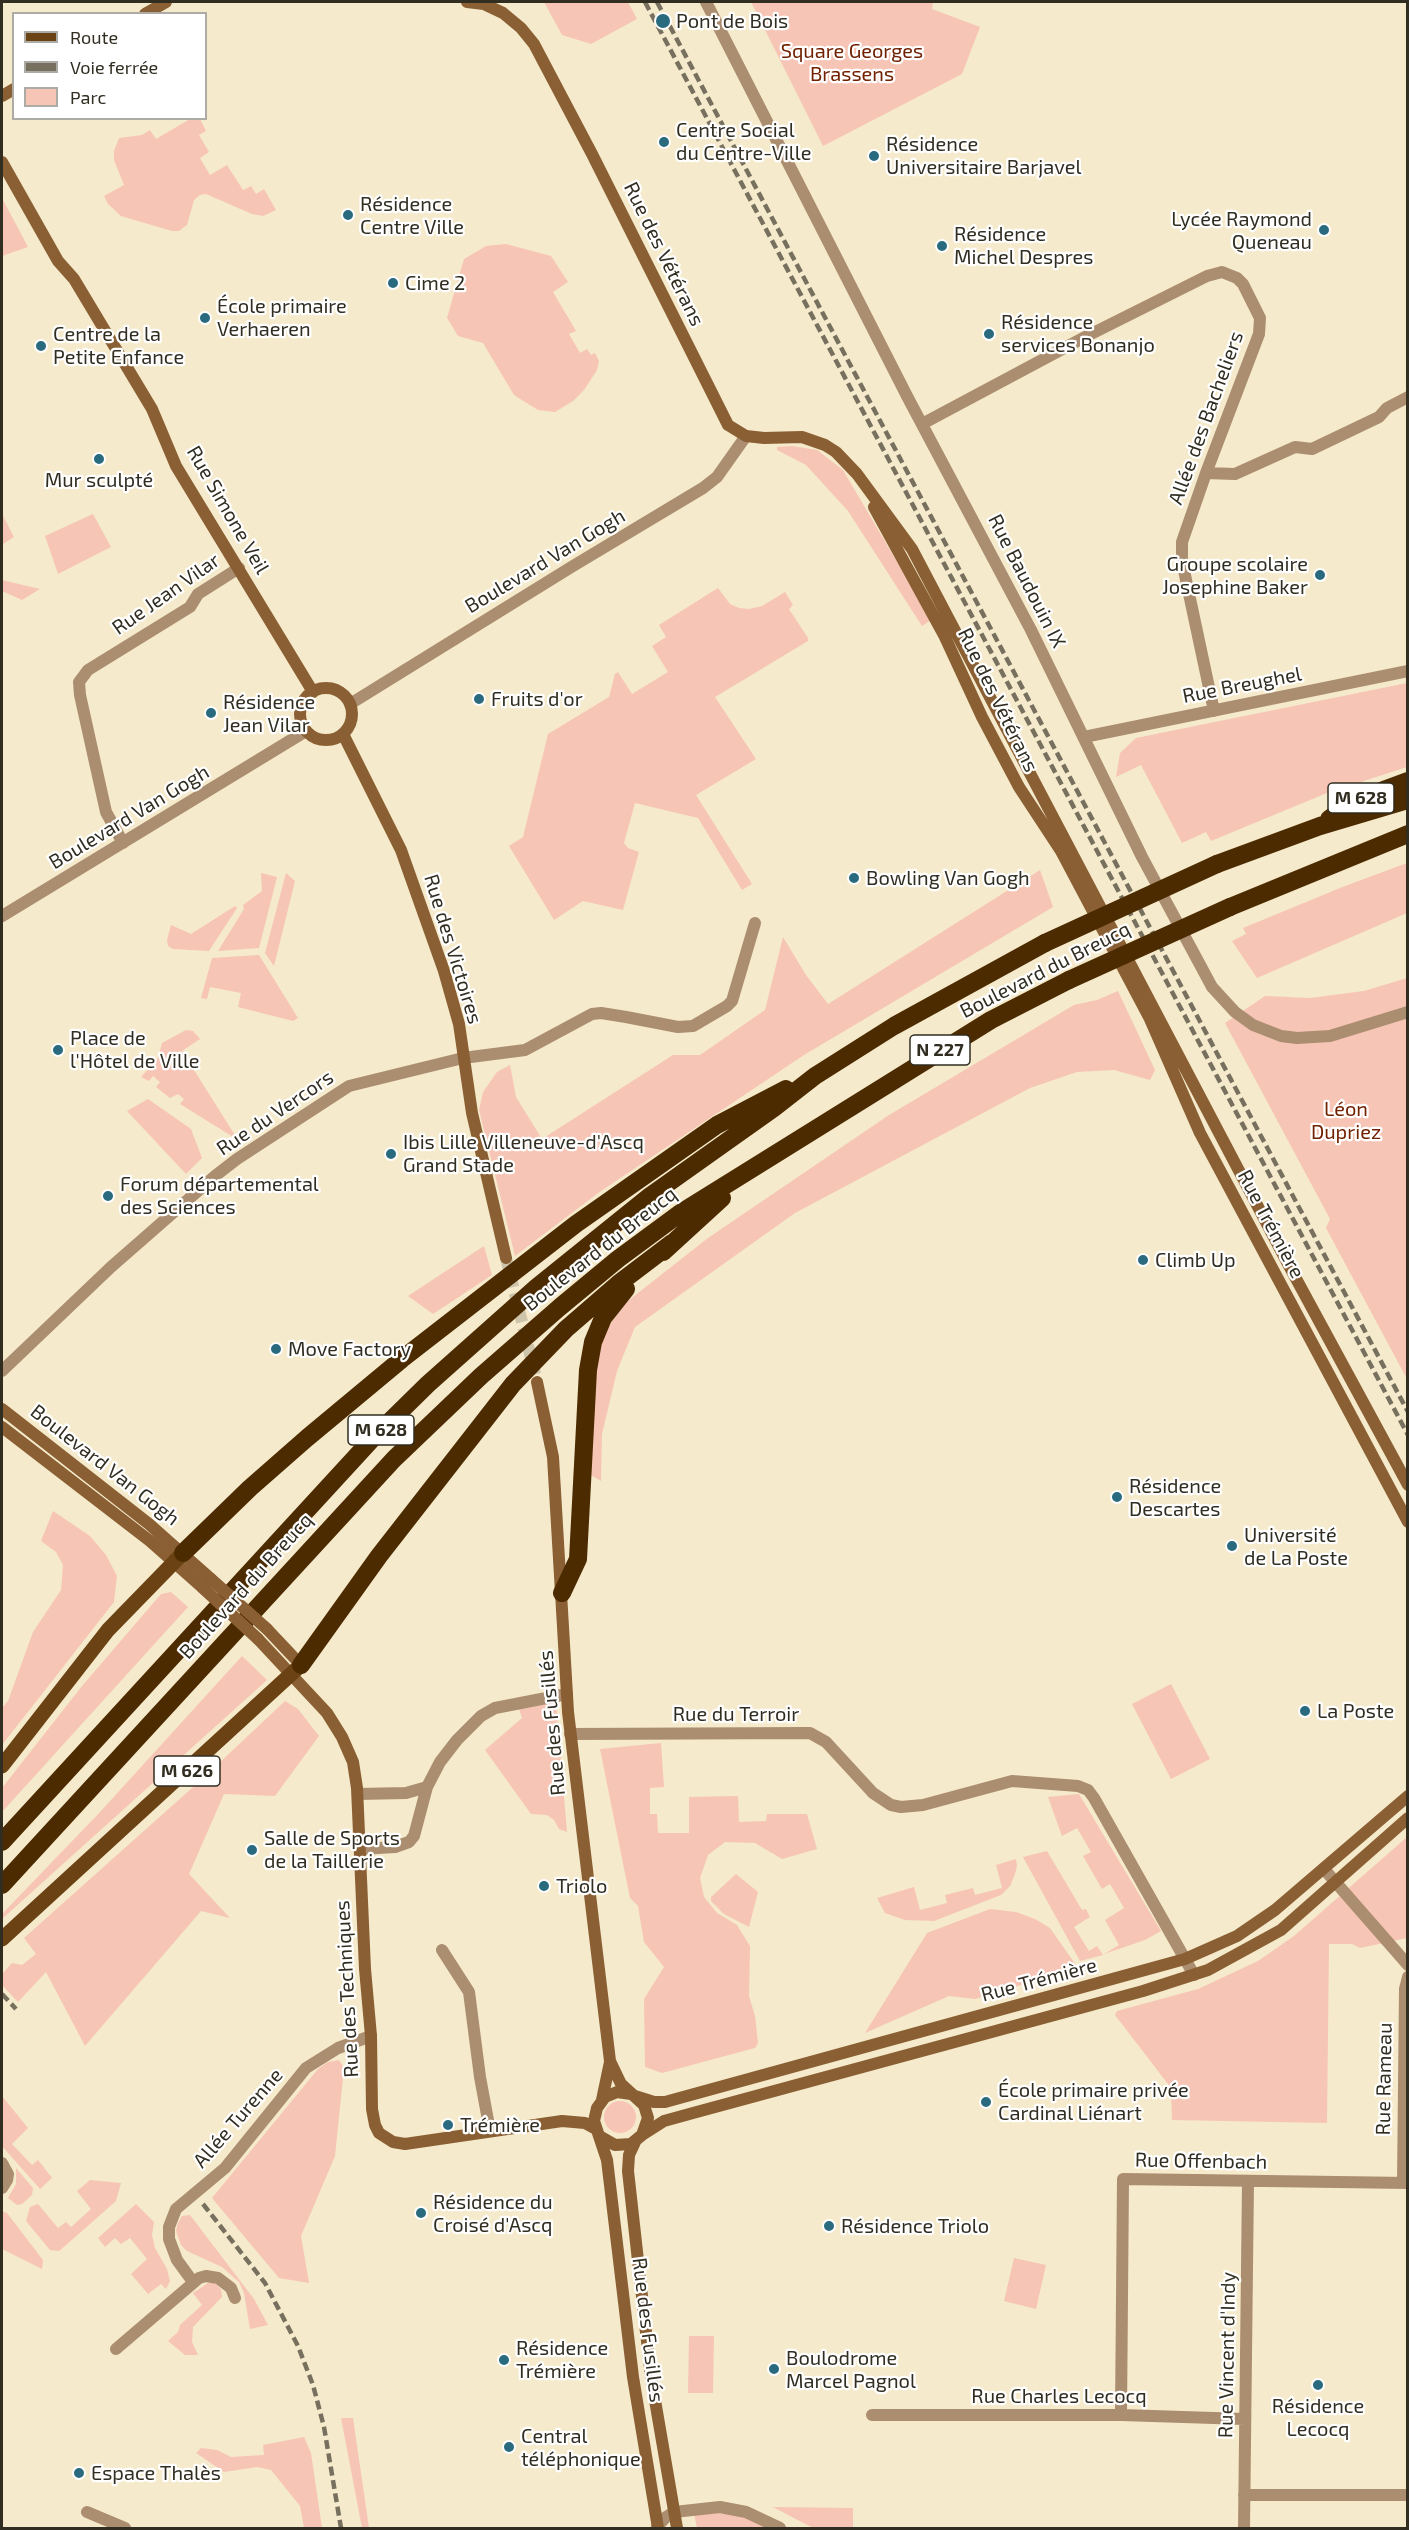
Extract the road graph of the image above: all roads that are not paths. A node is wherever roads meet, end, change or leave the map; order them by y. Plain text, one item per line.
1 (166, 2) edge
2 (466, 2) edge
3 (706, 2) edge
4 (148, 12) edge
5 (2, 162) edge
6 (1407, 397) edge
7 (922, 424) junction
8 (746, 436) junction
9 (1206, 473) junction
10 (858, 474) junction
11 (239, 568) junction
12 (1407, 671) edge
13 (314, 692) junction
14 (350, 704) junction
15 (1214, 711) junction
16 (306, 731) junction
17 (343, 734) junction
18 (1084, 737) junction
19 (1407, 781) edge
20 (1407, 800) edge
21 (1320, 826) junction
22 (1407, 834) edge
23 (123, 843) junction
24 (1407, 844) edge
25 (1339, 862) junction
26 (2, 916) edge
27 (755, 923) dead end
28 (1112, 937) junction
29 (1407, 1012) edge
30 (463, 1058) junction
31 (815, 1076) junction
32 (758, 1166) junction
33 (672, 1243) junction
34 (506, 1258) tunnel mouth
35 (2, 1371) edge
36 (537, 1382) tunnel mouth
37 (2, 1409) edge
38 (2, 1427) edge
39 (1407, 1485) edge
40 (1407, 1522) edge
41 (178, 1558) junction
42 (207, 1583) junction
43 (562, 1593) junction
44 (296, 1670) junction
45 (567, 1694) junction
46 (570, 1734) junction
47 (2, 1766) edge
48 (427, 1787) junction
49 (358, 1794) junction
50 (1407, 1796) edge
51 (1407, 1818) edge
52 (2, 1842) edge
53 (361, 1849) junction
54 (1324, 1869) junction
55 (1335, 1882) junction
56 (2, 1885) edge
57 (2, 1939) edge
58 (442, 1950) dead end
59 (1185, 1959) junction
60 (1407, 1965) edge
61 (1194, 1975) junction
62 (1407, 1977) edge
63 (371, 2037) junction
64 (610, 2061) junction
65 (633, 2095) junction
66 (600, 2102) junction
67 (562, 2121) junction
68 (490, 2131) junction
69 (599, 2133) junction
70 (639, 2139) junction
71 (2, 2163) edge
72 (1248, 2181) junction
73 (1405, 2183) edge
74 (2, 2188) edge
75 (193, 2282) junction
76 (236, 2298) dead end
77 (116, 2349) dead end
78 (872, 2415) dead end
79 (1121, 2415) junction
80 (1245, 2419) junction
81 (1244, 2495) junction
82 (1407, 2495) edge
83 (87, 2512) dead end
84 (674, 2512) junction
85 (657, 2528) edge
86 (125, 2529) edge
87 (677, 2529) edge
88 (780, 2529) edge
89 (1244, 2529) edge

1 - 4 main road
2 - 8 main road, Rue des Vétérans
3 - 7 street, Rue Baudouin IX
5 - 11 main road, Rue Simone Veil
6 - 9 street
7 - 9 street, Allée des Bacheliers
7 - 18 street, Rue Baudouin IX
8 - 10 main road, Rue des Vétérans
8 - 14 street, Boulevard Van Gogh
9 - 15 street, Allée des Bacheliers
10 - 28 main road, Rue des Vétérans
10 - 28 main road, Rue des Vétérans
11 - 13 main road, Rue Simone Veil
11 - 23 street, Rue Jean Vilar
12 - 15 street, Rue Breughel
13 - 14 main road
13 - 16 main road
14 - 17 main road
15 - 18 street, Rue Breughel
16 - 17 main road
16 - 23 street, Boulevard Van Gogh
17 - 30 main road, Rue des Victoires
18 - 29 street, Rue Baudouin IX
19 - 21 highway, M 628
20 - 21 highway, Boulevard du Breucq / N 227
21 - 31 highway, Boulevard du Breucq / N 227, bridge
22 - 25 highway, Boulevard du Breucq / N 227
23 - 26 street, Boulevard Van Gogh
24 - 25 highway
25 - 32 highway, Boulevard du Breucq / N 227, bridge
27 - 30 street, Rue du Vercors
28 - 39 main road, Rue Trémière
28 - 40 main road, Rue Trémière
30 - 34 main road, Rue des Victoires
30 - 35 street, Rue du Vercors
31 - 41 highway
31 - 52 highway, Boulevard du Breucq / M 628
32 - 33 highway
32 - 56 highway, Boulevard du Breucq / M 628
33 - 43 highway
33 - 44 highway
36 - 43 main road, Rue des Fusillés
37 - 41 main road, Boulevard Van Gogh
38 - 41 main road, Boulevard Van Gogh
41 - 42 main road
41 - 47 main road
42 - 44 main road, bridge
42 - 44 main road, bridge
43 - 45 main road, Rue des Fusillés
44 - 49 main road, Rue des Techniques
44 - 57 main road, M 626
45 - 46 main road, Rue des Fusillés
45 - 48 street
46 - 59 street, Rue du Terroir
46 - 64 main road, Rue des Fusillés
48 - 49 street
48 - 53 street
49 - 53 main road, Rue des Techniques
50 - 54 main road, Rue Trémière
51 - 55 main road, Rue Trémière
53 - 63 main road, Rue des Techniques
54 - 55 street
54 - 59 main road, Rue Trémière
55 - 60 street
55 - 61 main road, Rue Trémière
58 - 68 street
59 - 61 street, Rue du Terroir
59 - 65 main road, Rue Trémière
61 - 70 main road, Rue Trémière
62 - 73 street, Rue Rameau
63 - 68 main road, Rue des Techniques
63 - 75 street, Allée Turenne
64 - 65 main road, Rue des Fusillés
64 - 66 main road, Rue des Fusillés
65 - 66 main road
65 - 70 main road, Rue des Fusillés
66 - 67 main road, Rue des Techniques
66 - 69 main road, Rue des Fusillés
67 - 68 main road, Rue des Techniques
67 - 69 main road, Rue des Techniques
69 - 70 main road
69 - 85 main road, Rue des Fusillés
70 - 84 main road, Rue des Fusillés
71 - 74 street
72 - 73 street, Rue Offenbach
72 - 79 street, Rue Offenbach
72 - 80 street, Rue Vincent d'Indy
75 - 76 street
75 - 77 street
78 - 79 street, Rue Charles Lecocq
79 - 80 street, Rue Charles Lecocq
80 - 81 street, Rue Vincent d'Indy
81 - 82 street
81 - 89 street, Rue Vincent d'Indy
83 - 86 street
84 - 85 street
84 - 87 main road, Rue des Fusillés
84 - 88 street

